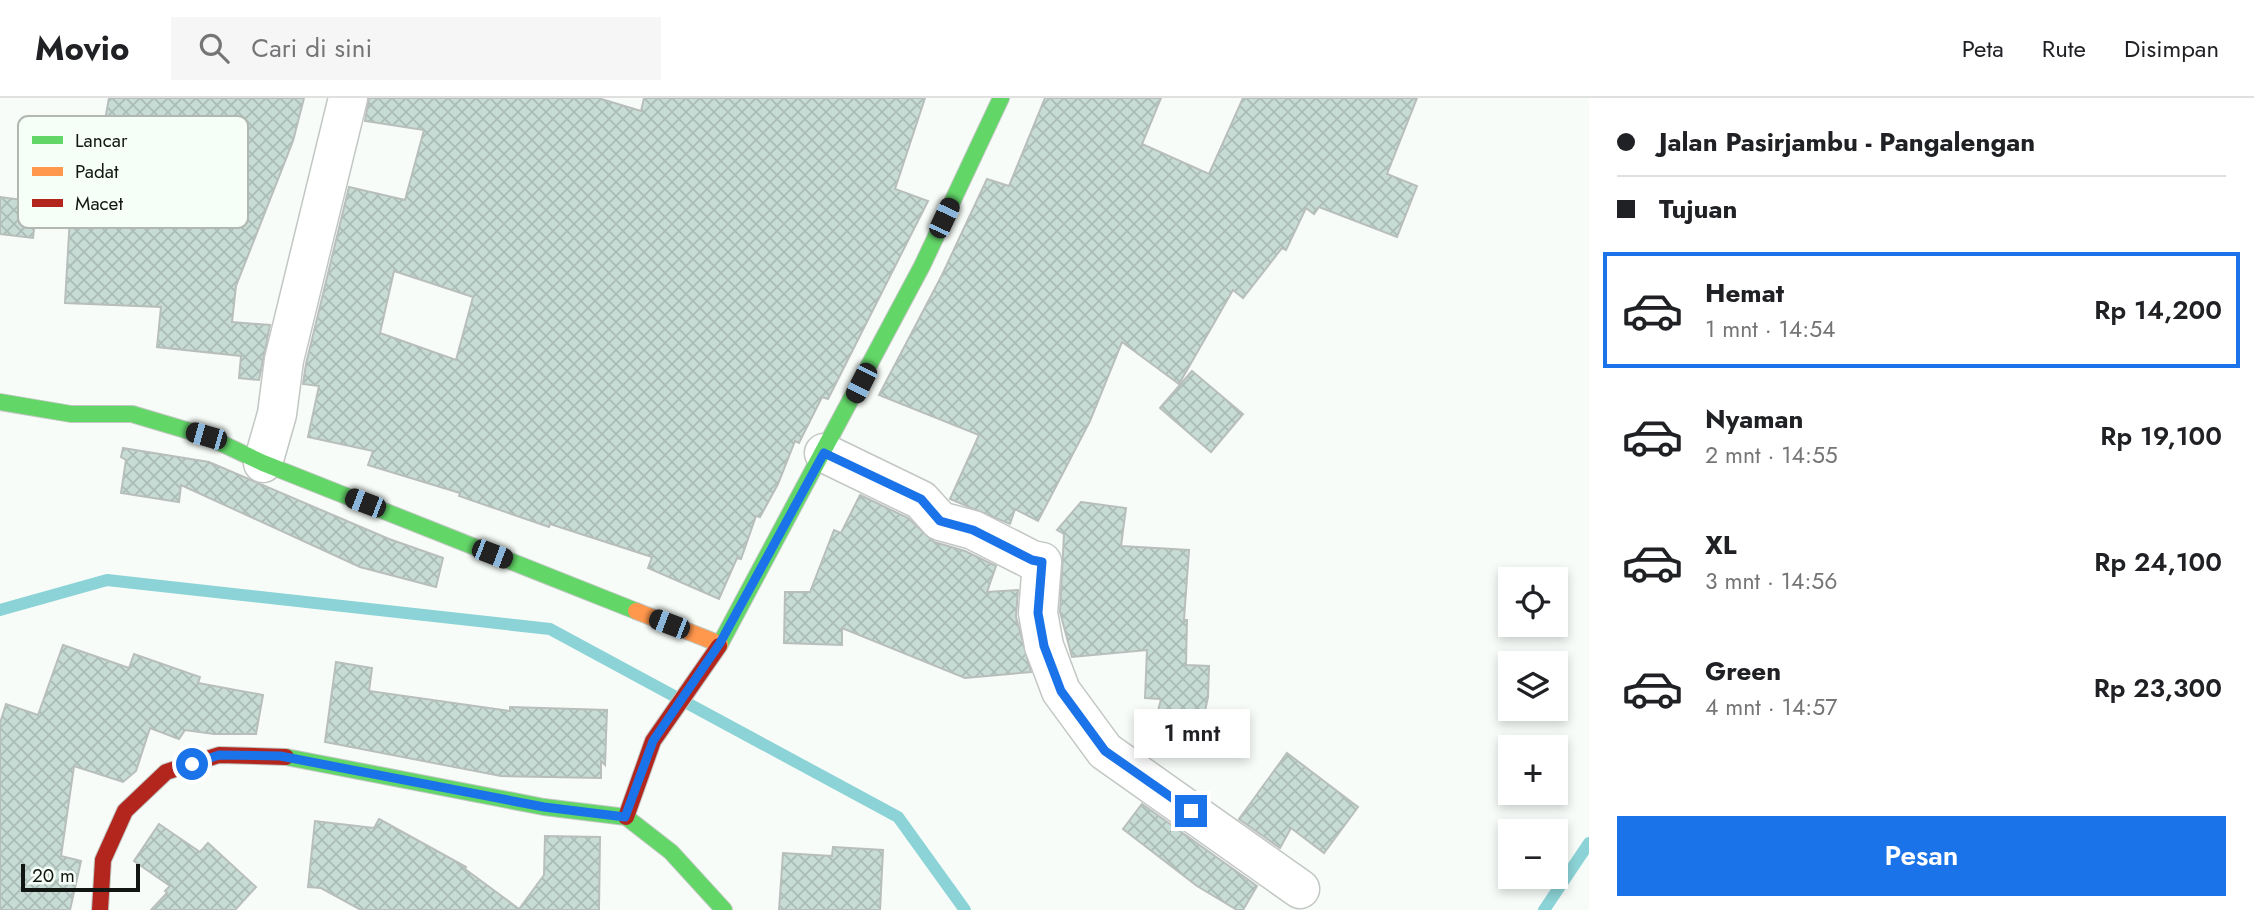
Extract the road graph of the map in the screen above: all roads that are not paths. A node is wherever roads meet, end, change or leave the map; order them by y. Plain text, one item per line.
1 (348, 98) edge
2 (1001, 98) edge
3 (0, 402) edge
4 (824, 453) junction
5 (263, 463) junction
6 (720, 643) junction
7 (625, 817) junction
8 (1300, 888) dead end
9 (100, 910) edge
10 (724, 910) edge

1 - 5 street
2 - 4 main road
3 - 5 main road
4 - 6 main road
4 - 8 street
5 - 6 main road
6 - 7 main road
7 - 9 main road
7 - 10 main road

